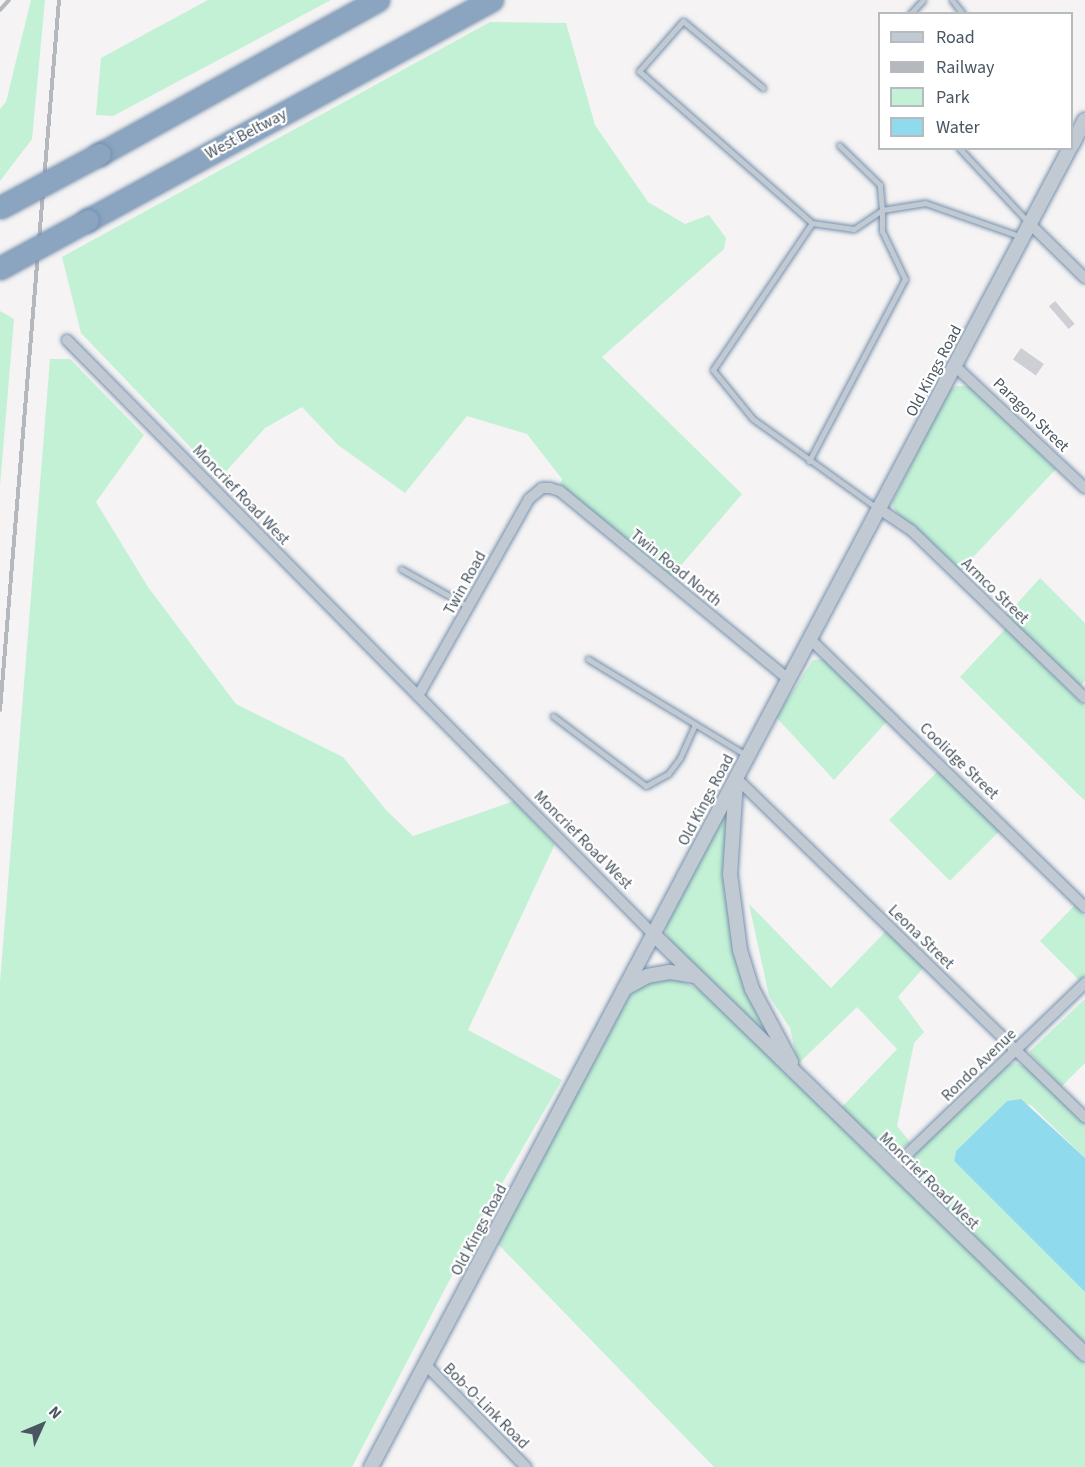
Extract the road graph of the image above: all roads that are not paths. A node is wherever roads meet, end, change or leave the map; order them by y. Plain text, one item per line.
1 (378, 0) edge
2 (492, 0) edge
3 (923, 0) edge
4 (952, 0) edge
5 (912, 12) edge
6 (961, 12) edge
7 (762, 88) dead end
8 (1085, 120) edge
9 (1073, 143) edge
10 (839, 145) dead end
11 (961, 150) edge
12 (1069, 150) edge
13 (1, 208) edge
14 (882, 210) junction
15 (812, 223) junction
16 (1030, 224) junction
17 (1023, 237) junction
18 (0, 268) edge
19 (1085, 278) edge
20 (67, 340) dead end
21 (955, 366) junction
22 (809, 461) junction
23 (542, 488) joint
24 (1085, 488) edge
25 (881, 510) junction
26 (401, 569) dead end
27 (469, 607) junction
28 (810, 639) junction
29 (588, 658) dead end
30 (788, 679) junction
31 (418, 696) junction
32 (1085, 699) edge
33 (552, 716) dead end
34 (695, 724) junction
35 (748, 756) junction
36 (735, 778) junction
37 (1085, 906) edge
38 (653, 934) junction
39 (696, 976) junction
40 (1085, 982) edge
41 (624, 989) junction
42 (1015, 1050) junction
43 (803, 1082) junction
44 (1085, 1117) edge
45 (893, 1168) junction
46 (1085, 1354) edge
47 (426, 1365) junction
48 (371, 1467) edge
49 (526, 1467) edge

1 - 13 highway, bridge
2 - 18 highway, West Beltway, bridge
3 - 5 lane
4 - 6 lane
7 - 15 lane
8 - 9 street, Old Kings Road
10 - 14 lane
11 - 16 lane
12 - 16 street, Old Kings Road
14 - 15 lane
14 - 17 lane
14 - 22 lane
15 - 22 lane
16 - 17 street, Old Kings Road
16 - 19 street
17 - 21 street, Old Kings Road
20 - 31 street, Moncrief Road West
21 - 24 street, Paragon Street
21 - 25 street, Old Kings Road
22 - 25 lane
23 - 27 street, Twin Road
23 - 30 street, Twin Road North
25 - 28 street, Old Kings Road
25 - 32 street, Armco Street
26 - 27 lane
27 - 31 street, Twin Road
28 - 30 street, Old Kings Road
28 - 37 street, Coolidge Street
29 - 34 lane
30 - 35 street, Old Kings Road
31 - 38 street, Moncrief Road West
33 - 34 lane
34 - 35 lane
35 - 36 street, Old Kings Road
36 - 38 street, Old Kings Road
36 - 42 street, Leona Street
36 - 43 street
38 - 39 street, Moncrief Road West
38 - 41 street, Old Kings Road
39 - 41 street
39 - 43 street, Moncrief Road West
40 - 42 street, Rondo Avenue
41 - 47 street, Old Kings Road
42 - 44 street, Leona Street
42 - 45 street, Rondo Avenue
43 - 45 street, Moncrief Road West
45 - 46 street, Moncrief Road West
47 - 48 street, Old Kings Road
47 - 49 street, Bob-O-Link Road

